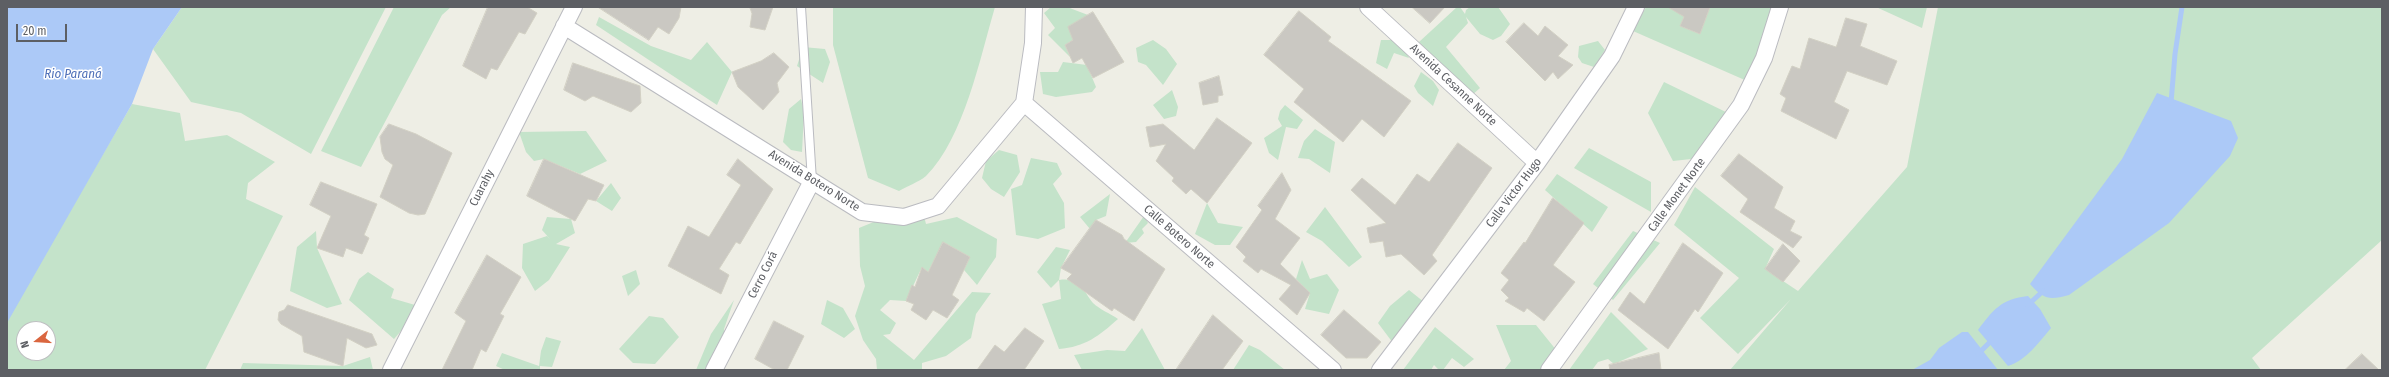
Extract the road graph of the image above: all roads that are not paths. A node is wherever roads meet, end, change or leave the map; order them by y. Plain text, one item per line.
1 (574, 7) edge
2 (801, 7) edge
3 (1034, 7) edge
4 (1368, 7) edge
5 (1636, 7) edge
6 (1780, 7) edge
7 (564, 26) junction
8 (1024, 103) junction
9 (1537, 163) junction
10 (812, 181) junction
11 (391, 370) edge
12 (714, 370) edge
13 (1333, 370) edge
14 (1380, 370) edge
15 (1549, 370) edge

1 - 7 street, Cuarahy
2 - 10 lane
3 - 8 street
4 - 9 street, Avenida Cesanne Norte
5 - 9 street, Calle Victor Hugo
6 - 15 street, Calle Monet Norte
7 - 10 street, Avenida Botero Norte
7 - 11 street, Cuarahy
8 - 10 street, Avenida Botero Norte
8 - 13 street, Calle Botero Norte
9 - 14 street, Calle Victor Hugo
10 - 12 street, Cerro Corá

